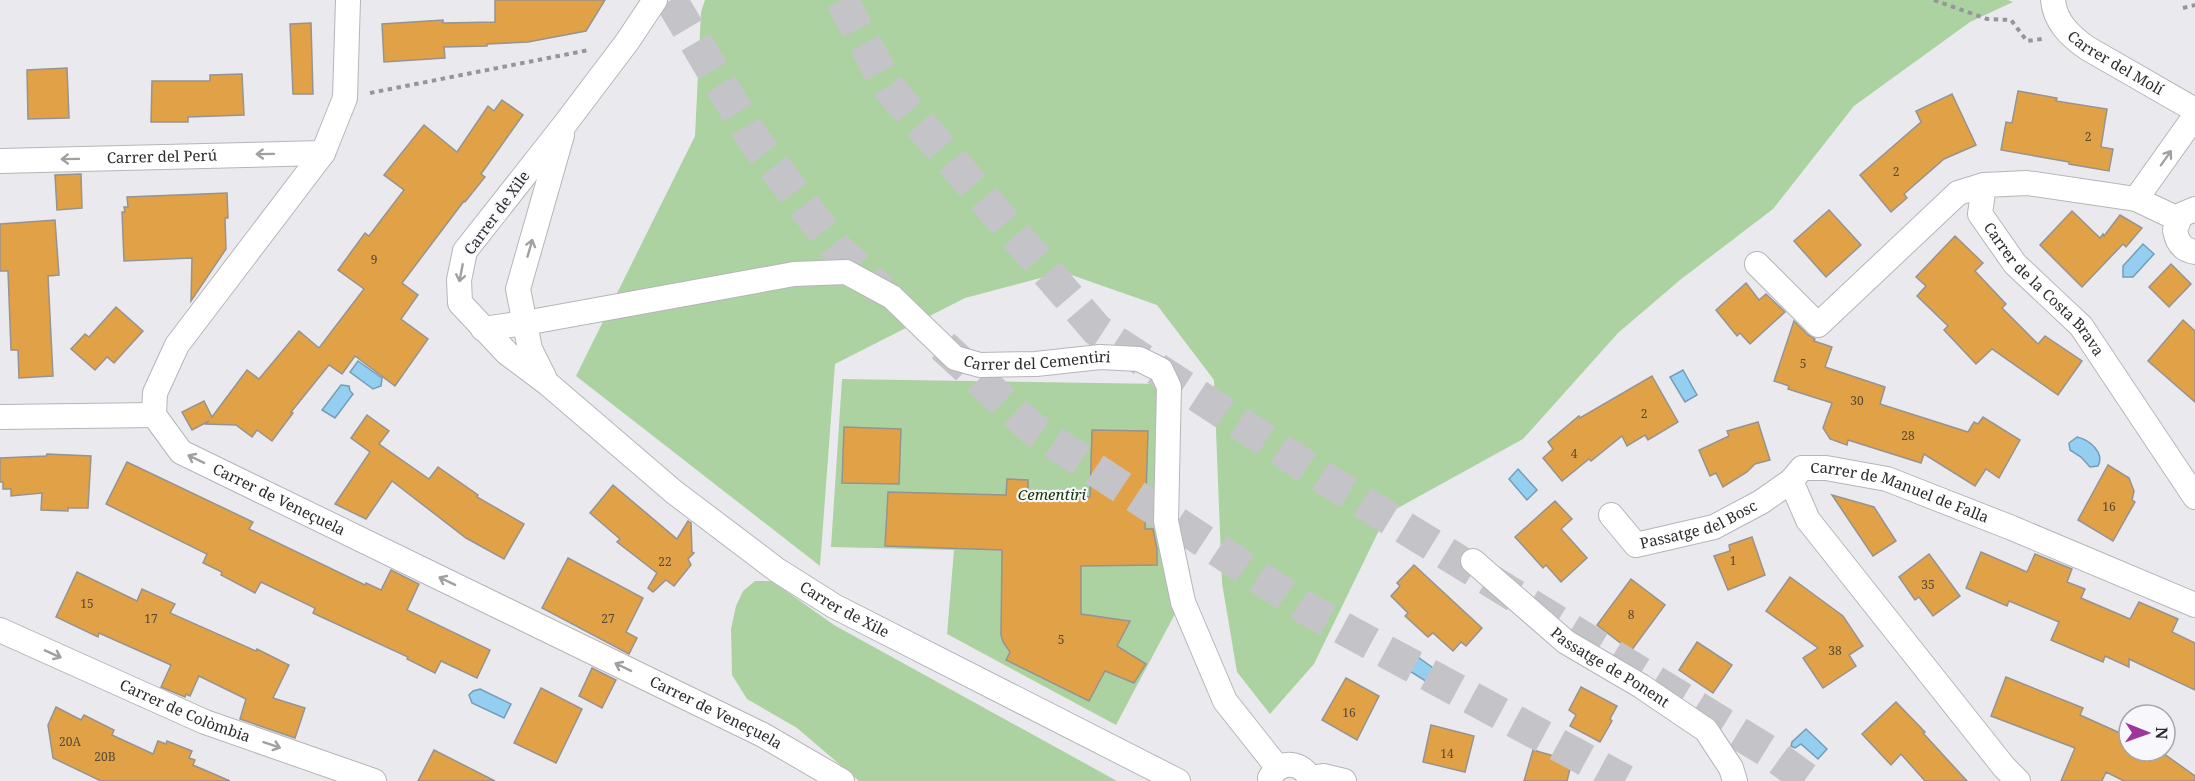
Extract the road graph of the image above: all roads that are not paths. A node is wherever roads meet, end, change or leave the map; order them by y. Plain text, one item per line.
1 (348, 0) edge
2 (655, 0) edge
3 (2056, 10) edge
4 (2195, 110) edge
5 (2195, 116) edge
6 (565, 124) junction
7 (323, 153) junction
8 (0, 160) edge
9 (1984, 185) junction
10 (2136, 199) junction
11 (2187, 214) edge
12 (2195, 252) edge
13 (1757, 264) dead end
14 (525, 323) junction
15 (483, 329) junction
16 (548, 383) junction
17 (154, 414) junction
18 (0, 417) edge
19 (1791, 481) junction
20 (2195, 497) edge
21 (1611, 515) dead end
22 (1473, 561) dead end
23 (2195, 605) edge
24 (0, 630) edge
25 (1274, 774) edge
26 (1310, 779) edge
27 (374, 781) edge
28 (842, 781) edge
29 (1178, 781) edge
30 (1344, 781) edge
31 (1735, 781) edge
32 (2018, 781) edge

1 - 7 street
2 - 6 street, Carrer de Xile
3 - 4 street, Carrer del Molí
10 -> 5 street
14 -> 6 street, Carrer de Xile
6 -> 15 street, Carrer de Xile
7 -> 8 street, Carrer del Perú
7 - 17 street
9 - 10 street
9 - 13 street
9 - 20 street, Carrer de la Costa Brava
10 - 11 street
11 - 12 street
14 - 15 street, Carrer del Cementiri
14 - 16 street, Carrer de Xile
14 - 25 street, Carrer del Cementiri
15 - 16 street, Carrer de Xile
16 - 29 street, Carrer de Xile
17 - 18 street
28 -> 17 street, Carrer de Veneçuela
19 - 21 street, Passatge del Bosc
19 - 23 street, Carrer de Manuel de Falla
19 - 32 street, Carrer de Manuel de Falla
22 - 31 street, Passatge de Ponent
24 -> 27 street, Carrer de Colòmbia
25 - 26 street
26 - 30 street

